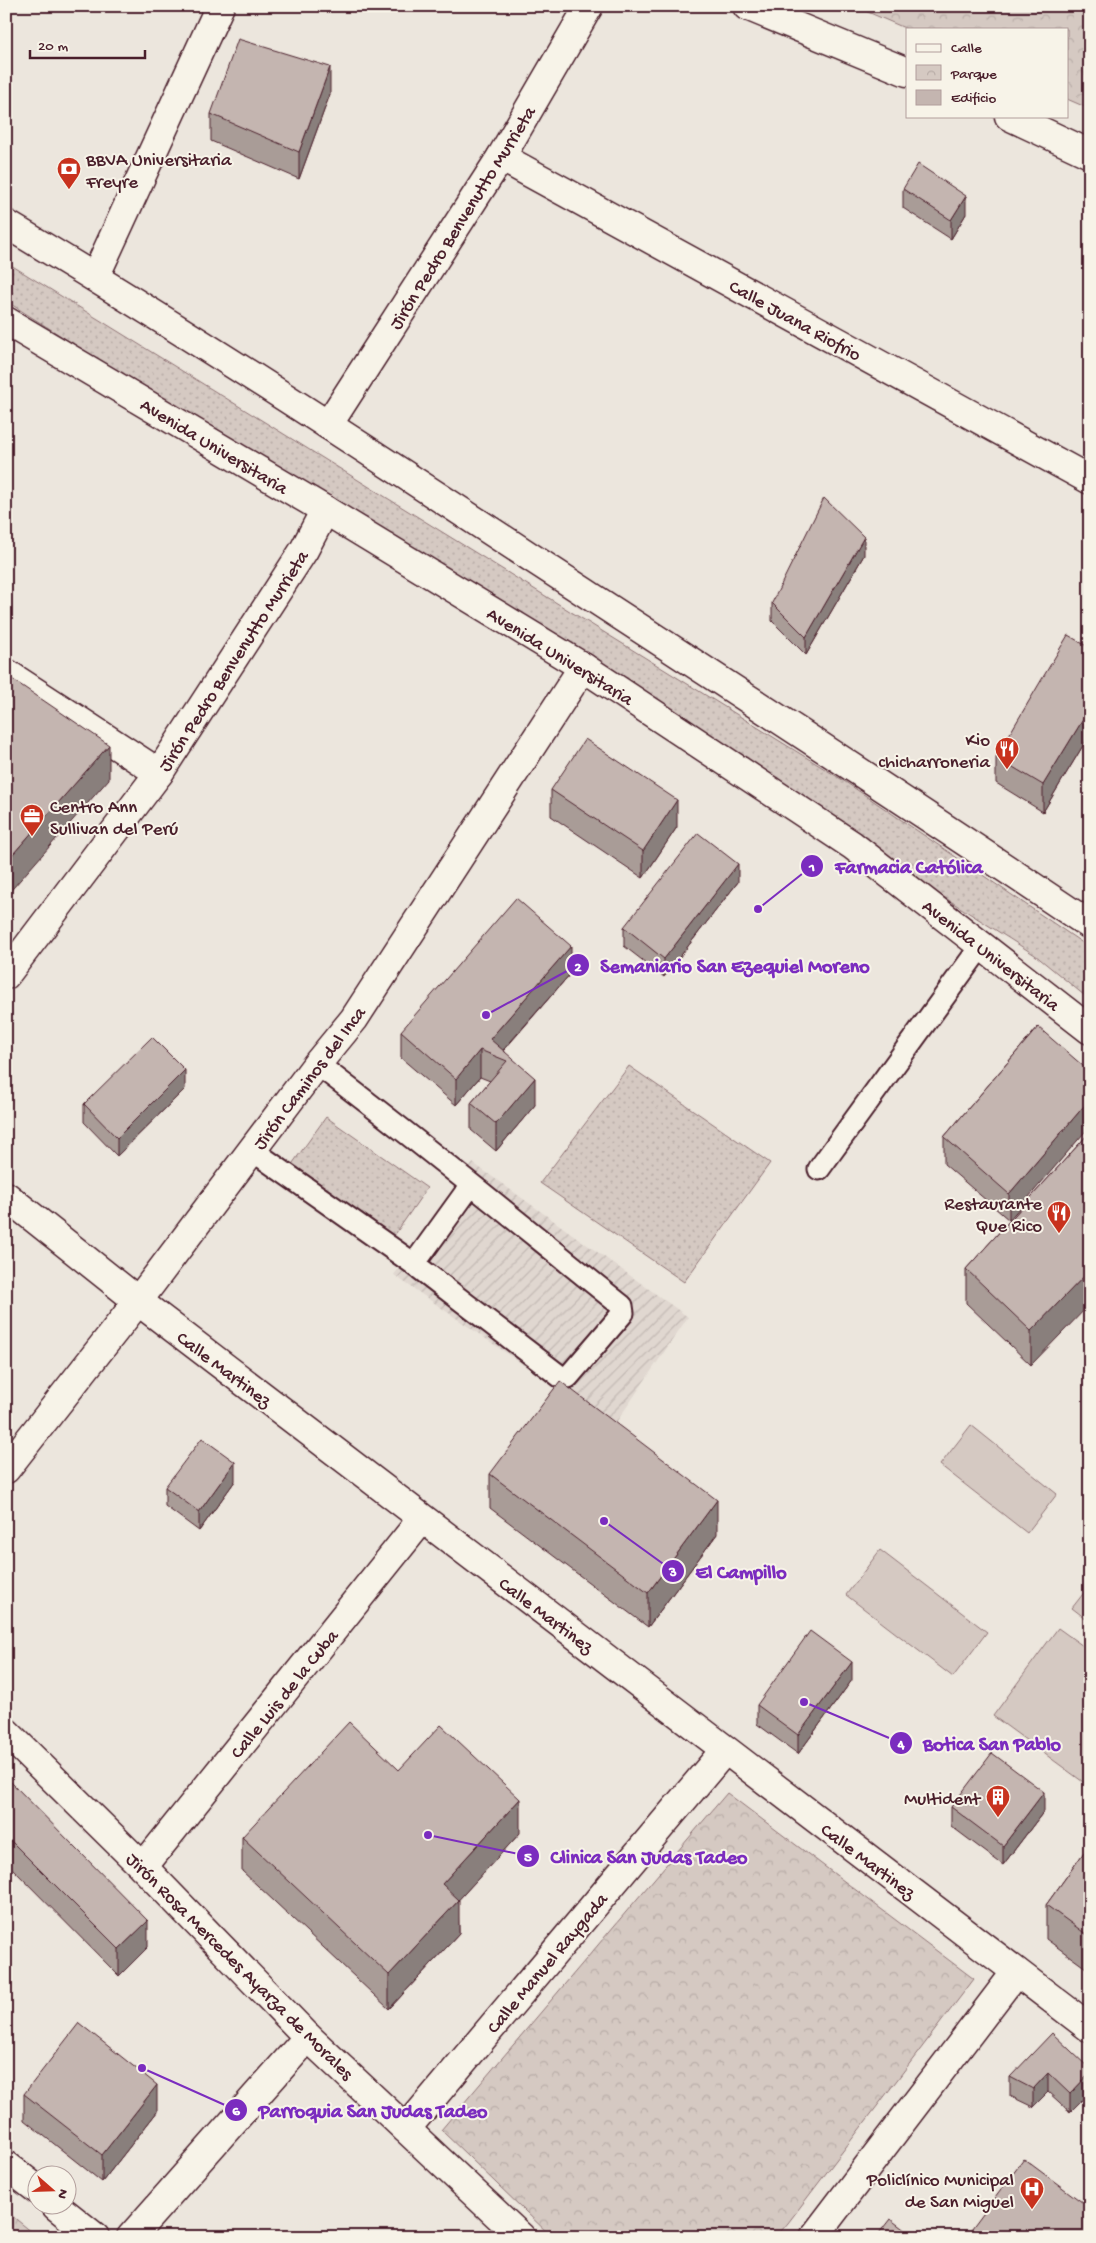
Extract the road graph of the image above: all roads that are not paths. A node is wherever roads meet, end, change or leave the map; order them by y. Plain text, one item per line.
1 (220, 6) edge
2 (588, 6) edge
3 (748, 6) edge
4 (906, 72) edge
5 (1013, 118) edge
6 (1090, 154) edge
7 (501, 157) junction
8 (6, 224) edge
9 (95, 277) junction
10 (6, 321) edge
11 (328, 425) junction
12 (1090, 480) edge
13 (325, 510) junction
14 (583, 667) junction
15 (6, 673) edge
16 (159, 773) junction
17 (1090, 925) edge
18 (981, 946) junction
19 (6, 975) edge
20 (1090, 1030) edge
21 (317, 1064) junction
22 (252, 1150) junction
23 (819, 1168) dead end
24 (471, 1185) junction
25 (6, 1196) edge
26 (414, 1264) junction
27 (138, 1301) junction
28 (6, 1469) edge
29 (422, 1519) junction
30 (6, 1732) edge
31 (725, 1750) junction
32 (143, 1867) junction
33 (1016, 1972) junction
34 (1090, 2028) edge
35 (308, 2038) junction
36 (406, 2128) junction
37 (6, 2165) edge
38 (28, 2182) edge
39 (69, 2216) edge
40 (95, 2237) edge
41 (131, 2237) edge
42 (521, 2237) edge
43 (814, 2237) edge

1 - 9 street
2 - 7 street, Jirón Pedro Benvenutto Murrieta
3 - 4 street
5 - 6 street
7 - 11 street, Jirón Pedro Benvenutto Murrieta
7 - 12 street, Calle Juana Riofrio
8 - 9 street
9 - 11 street
10 - 13 street, Avenida Universitaria
11 - 17 street
13 - 14 street, Avenida Universitaria
13 - 16 street, Jirón Pedro Benvenutto Murrieta
14 - 18 street, Avenida Universitaria
14 - 21 street, Jirón Caminos del Inca
15 - 16 street
16 - 19 street, Jirón Pedro Benvenutto Murrieta
18 - 20 street, Avenida Universitaria
18 - 23 lane
21 - 22 street, Jirón Caminos del Inca
21 - 24 lane
22 - 26 lane
22 - 27 street, Jirón Caminos del Inca
24 - 26 lane
24 - 26 lane
25 - 27 street, Calle Martinez
27 - 28 street, Jirón Caminos del Inca
27 - 29 street, Calle Martinez
29 - 31 street, Calle Martinez
29 - 32 street, Calle Luis de la Cuba
30 - 32 street, Jirón Rosa Mercedes Ayarza de Morales
31 - 33 street, Calle Martinez
31 - 36 street, Calle Manuel Raygada
32 - 35 street, Jirón Rosa Mercedes Ayarza de Morales
33 - 34 street, Calle Martinez
33 - 43 street
35 - 36 street, Jirón Rosa Mercedes Ayarza de Morales
35 - 41 street
36 - 42 street, Jirón Rosa Mercedes Ayarza de Morales
37 - 38 street
39 - 40 street

